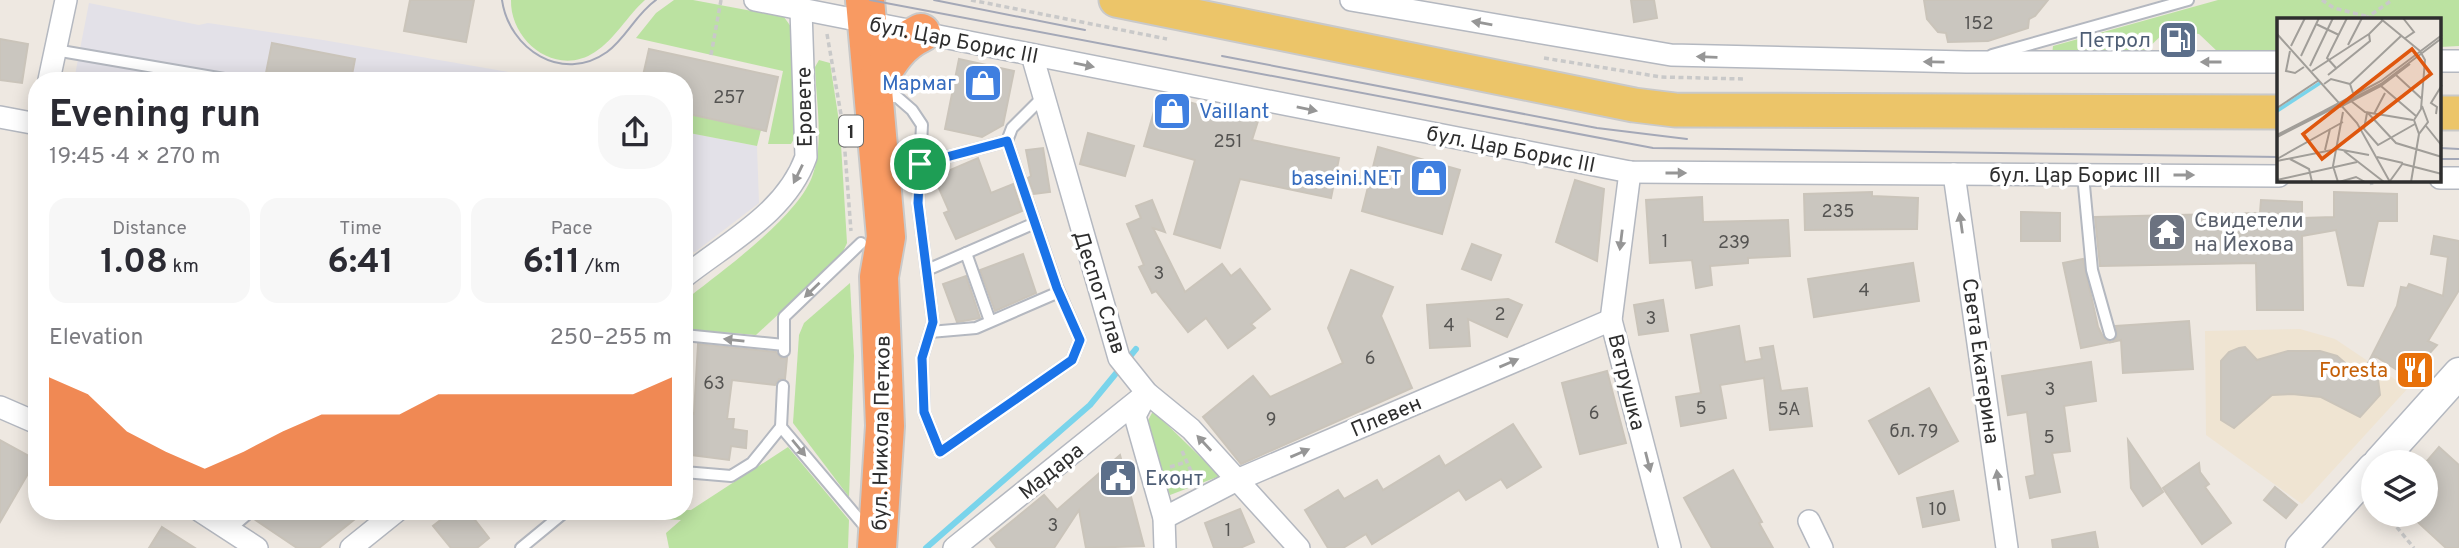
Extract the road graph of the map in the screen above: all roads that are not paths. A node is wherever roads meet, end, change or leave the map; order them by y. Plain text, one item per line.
1 (66, 0) edge
2 (755, 0) edge
3 (1115, 0) edge
4 (1351, 0) edge
5 (2188, 0) edge
6 (802, 10) junction
7 (853, 10) edge
8 (921, 33) junction
9 (55, 50) junction
10 (1032, 55) junction
11 (1966, 62) junction
12 (2277, 62) edge
13 (51, 72) edge
14 (183, 72) edge
15 (874, 92) junction
16 (1043, 97) junction
17 (2277, 112) edge
18 (0, 117) edge
19 (28, 122) edge
20 (1007, 141) junction
21 (920, 164) junction
22 (1630, 172) junction
23 (1954, 174) junction
24 (2083, 175) junction
25 (2277, 176) edge
26 (1035, 223) junction
27 (861, 243) junction
28 (966, 253) junction
29 (694, 260) edge
30 (927, 270) junction
31 (879, 277) junction
32 (1059, 292) junction
33 (1611, 320) junction
34 (990, 321) junction
35 (930, 332) junction
36 (2110, 334) dead end
37 (693, 336) edge
38 (2459, 373) edge
39 (783, 386) dead end
40 (1147, 393) junction
41 (0, 407) edge
42 (28, 420) edge
43 (781, 427) junction
44 (2390, 450) edge
45 (693, 473) edge
46 (1237, 480) junction
47 (2361, 481) edge
48 (1164, 518) junction
49 (214, 520) edge
50 (241, 520) edge
51 (386, 520) edge
52 (555, 520) edge
53 (1809, 521) dead end
54 (229, 530) junction
55 (878, 545) edge
56 (257, 548) edge
57 (351, 548) edge
58 (522, 548) edge
59 (954, 548) edge
60 (1165, 548) edge
61 (1299, 548) edge
62 (1670, 548) edge
63 (1822, 548) edge
64 (2007, 548) edge
65 (2301, 548) edge

1 - 9 street
2 - 6 street, бул. Цар Борис III
3 - 17 main road
11 -> 4 street
5 - 11 lane
6 - 7 street, бул. Цар Борис III
6 -> 29 street, Еровете
7 - 8 street, бул. Цар Борис III
7 - 15 highway, бул. Никола Петков / 1
7 - 27 highway, бул. Никола Петков / 1
8 - 10 street, бул. Цар Борис III
8 - 15 highway
9 - 13 street
9 - 14 lane
10 - 16 street, Деспот Слав
10 -> 22 street, бул. Цар Борис III
12 -> 11 street
15 - 21 lane
15 - 31 highway, бул. Никола Петков / 1
16 - 20 lane
16 - 40 street, Деспот Слав
18 - 19 street
20 - 21 lane
20 - 26 lane
21 - 30 lane
22 -> 23 street, бул. Цар Борис III
22 -> 33 street, Ветрушка
23 - 24 street, бул. Цар Борис III
64 -> 23 street, Света Екатерина
24 -> 25 street, бул. Цар Борис III
24 - 36 lane
26 - 28 lane
26 - 32 lane
27 - 31 highway, бул. Никола Петков / 1
27 -> 37 lane
28 - 30 lane
28 - 34 lane
30 - 35 lane
31 - 55 highway, бул. Никола Петков / 1
32 - 34 lane
32 - 35 lane
46 -> 33 street, Плевен
33 -> 62 street, Ветрушка
34 - 35 lane
38 - 44 main road
39 - 43 lane
46 -> 40 street, Деспот Слав
40 - 48 street
40 - 59 street, Мадара
41 - 42 street
43 - 45 lane
43 -> 55 lane
46 - 48 street, Плевен
46 - 61 street, Деспот Слав
47 - 65 main road
48 - 60 street
49 - 54 street
50 - 54 lane
51 - 57 street
52 - 58 lane
53 - 63 street
54 - 56 street

